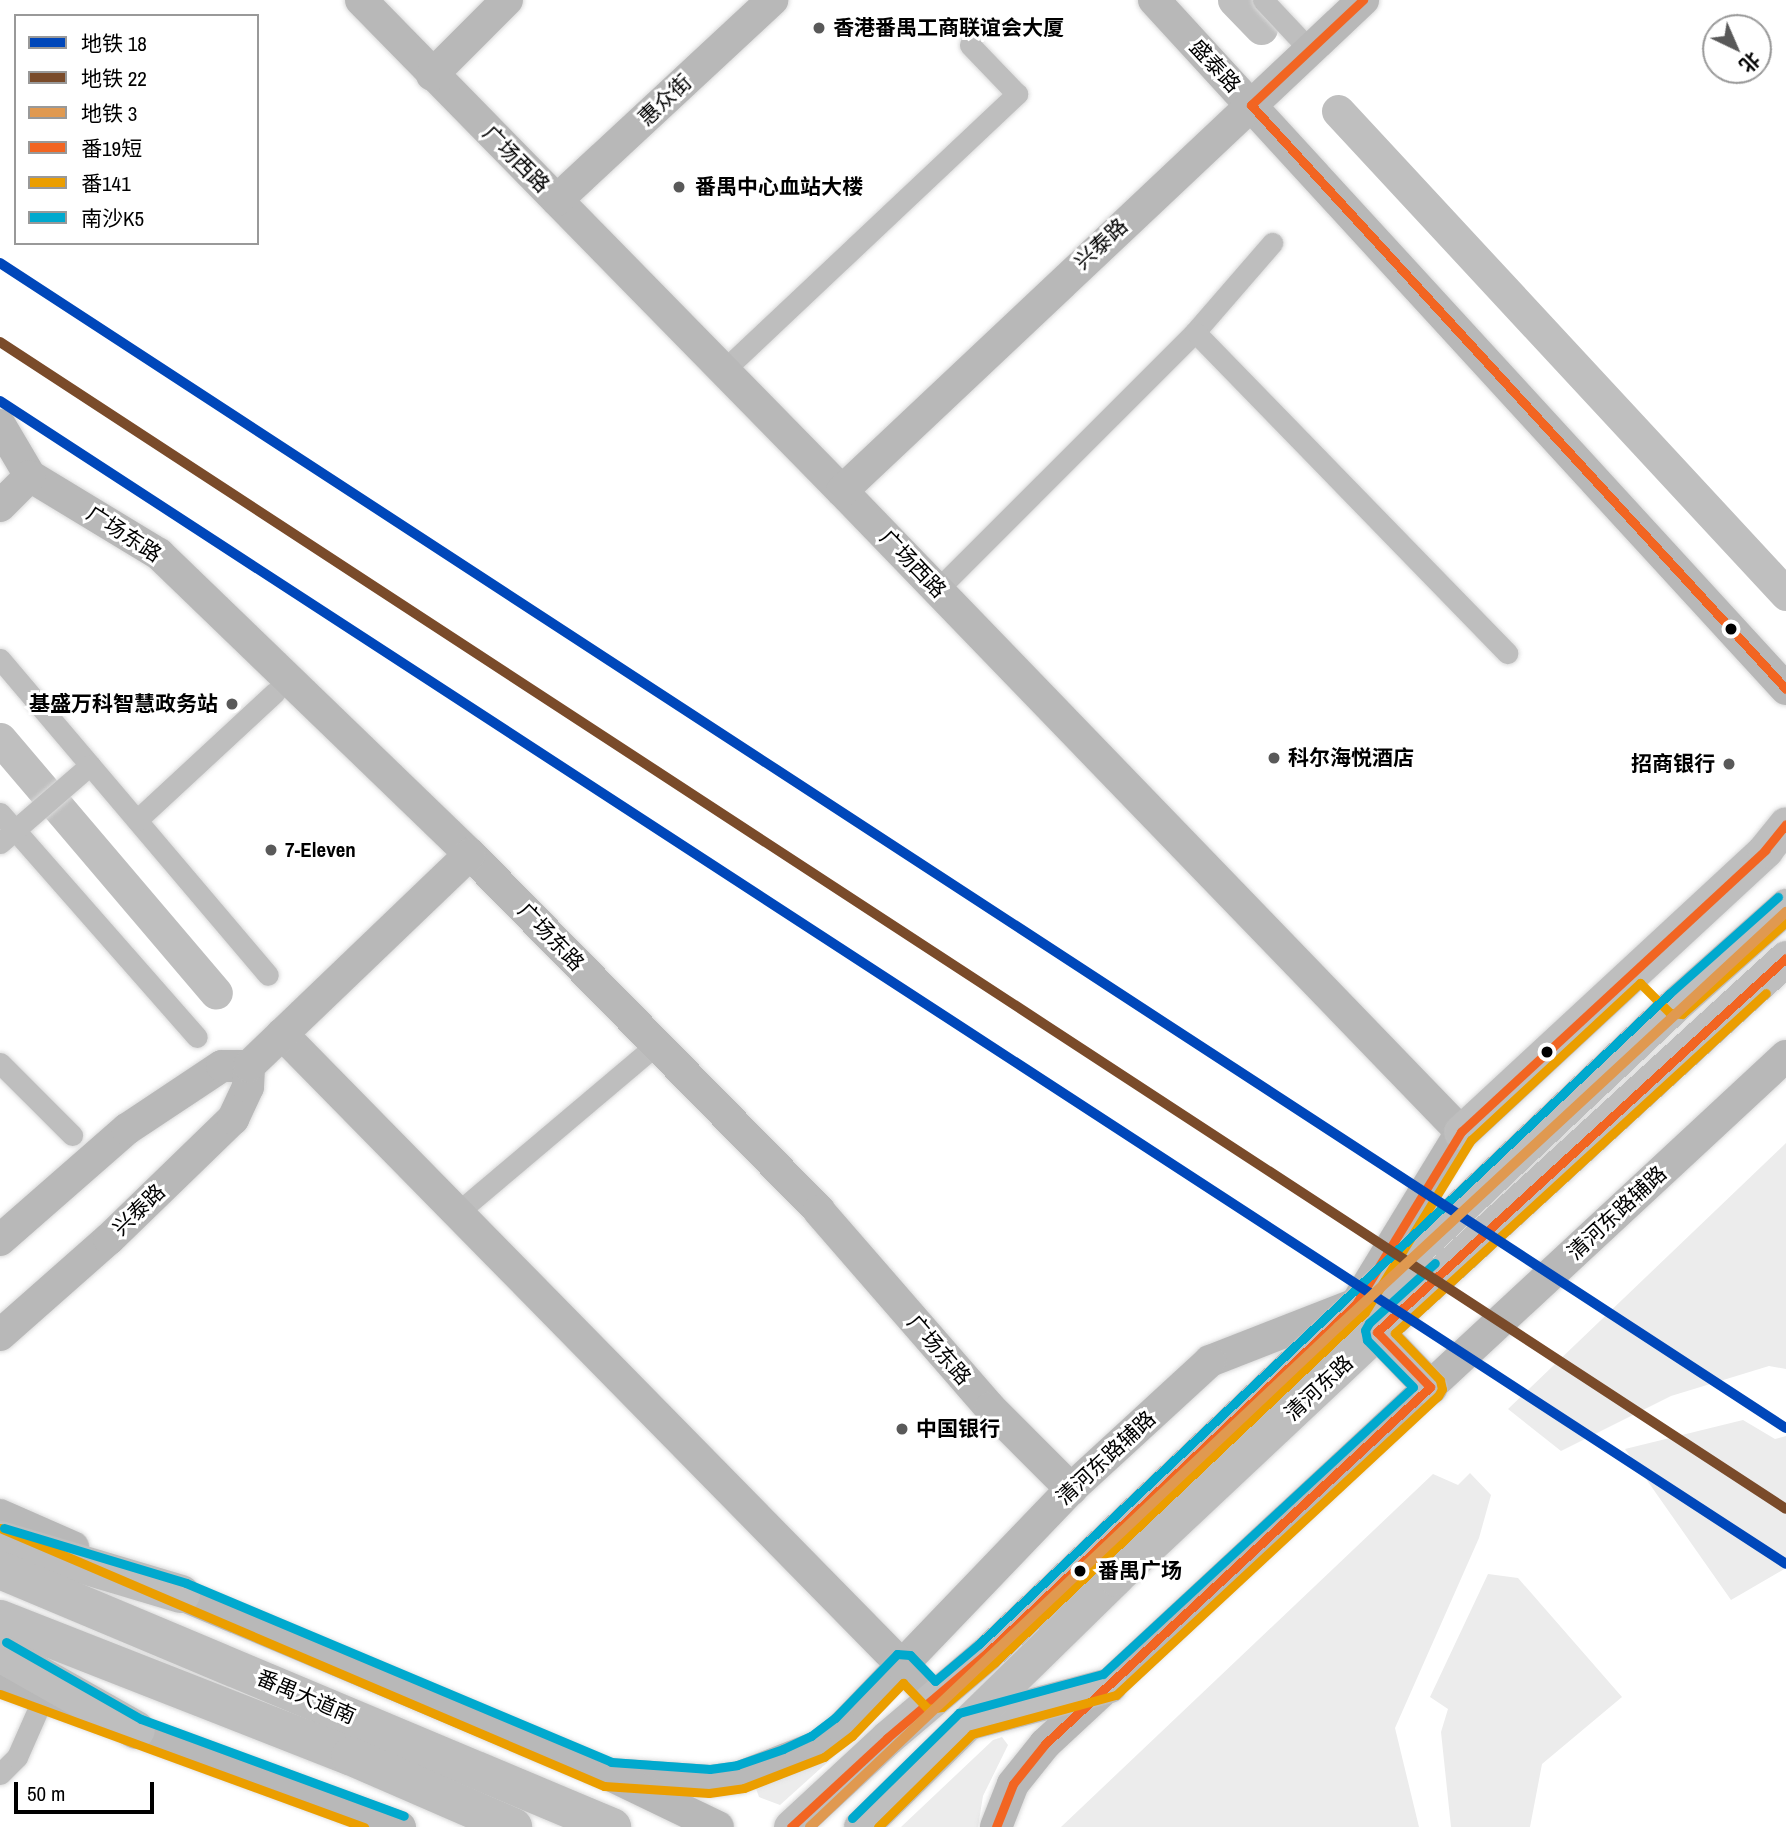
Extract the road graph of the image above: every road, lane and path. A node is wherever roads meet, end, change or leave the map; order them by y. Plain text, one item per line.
1 (361, 0) edge
2 (507, 0) edge
3 (772, 0) edge
4 (1154, 0) edge
5 (1263, 0) edge
6 (1363, 0) edge
7 (970, 45) dead end
8 (1310, 50) junction
9 (432, 75) junction
10 (1251, 105) junction
11 (557, 200) junction
12 (1272, 243) dead end
13 (1195, 332) junction
14 (724, 370) junction
15 (0, 425) edge
16 (30, 476) junction
17 (842, 491) junction
18 (0, 506) edge
19 (937, 589) junction
20 (1507, 653) dead end
21 (0, 659) edge
22 (1786, 689) edge
23 (275, 692) dead end
24 (90, 765) junction
25 (0, 813) edge
26 (137, 820) junction
27 (1786, 824) edge
28 (7, 836) edge
29 (470, 855) junction
30 (1786, 906) edge
31 (1786, 958) edge
32 (1640, 966) junction
33 (268, 975) dead end
34 (1677, 1003) junction
35 (282, 1034) junction
36 (197, 1037) dead end
37 (656, 1045) junction
38 (1786, 1056) edge
39 (0, 1063) edge
40 (249, 1066) junction
41 (1461, 1132) junction
42 (72, 1136) dead end
43 (457, 1213) junction
44 (0, 1240) edge
45 (1356, 1304) junction
46 (1377, 1332) junction
47 (0, 1335) edge
48 (1430, 1387) junction
49 (1071, 1489) junction
50 (0, 1516) edge
51 (0, 1540) edge
52 (0, 1570) edge
53 (181, 1594) junction
54 (0, 1619) edge
55 (0, 1653) edge
56 (903, 1665) junction
57 (0, 1681) edge
58 (1109, 1685) junction
59 (43, 1698) junction
60 (934, 1698) junction
61 (966, 1723) junction
62 (135, 1730) junction
63 (0, 1774) edge
64 (608, 1774) junction
65 (400, 1827) edge
66 (513, 1827) edge
67 (612, 1827) edge
68 (719, 1827) edge
69 (791, 1827) edge
70 (860, 1827) edge
71 (996, 1827) edge

1 - 9 street, 广场西路
2 - 9 street
3 - 11 street, 惠众街
4 - 10 street, 盛泰路
5 - 8 street
6 - 8 street, 兴泰路
7 - 14 street
8 - 10 street, 兴泰路
9 - 11 street, 广场西路
10 - 17 street, 兴泰路
10 - 22 street, 盛泰路
11 - 14 street, 广场西路
12 - 13 street
13 - 19 street
13 - 20 street
14 - 17 street, 广场西路
15 - 16 street, 广场东路
16 - 18 street
16 - 29 street, 广场东路
17 - 19 street, 广场西路
19 - 41 street, 广场西路
21 - 24 street
23 - 26 street
24 - 26 street
24 - 28 street
25 - 28 street
26 - 33 street
27 - 32 main road
28 - 36 street
29 - 35 street
29 - 37 street, 广场东路
30 - 34 main road, 清河东路
31 - 46 main road, 清河东路
32 - 34 main road
32 - 41 main road
34 - 45 main road, 清河东路
35 - 40 street
35 - 43 street
37 - 43 street
37 - 49 street, 广场东路
38 - 48 street, 清河东路辅路
39 - 42 street
40 - 44 street
40 - 47 street, 兴泰路
41 - 45 street
43 - 56 street
45 - 49 street, 清河东路辅路
45 - 60 main road, 清河东路
46 - 48 main road
46 - 61 main road, 清河东路
48 - 58 street, 清河东路辅路
49 - 56 street, 清河东路辅路
50 - 53 street
51 - 53 highway
52 - 67 highway, 番禺大道南
53 - 64 street
54 - 66 highway, 番禺大道南
55 - 62 highway
56 - 60 street
56 - 64 street, 清河东路辅路
57 - 59 street
58 - 61 main road
58 - 71 street, 清河东路辅路
59 - 62 street
59 - 63 street
60 - 69 main road, 清河东路
61 - 70 main road, 清河东路
62 - 65 street
64 - 68 street

